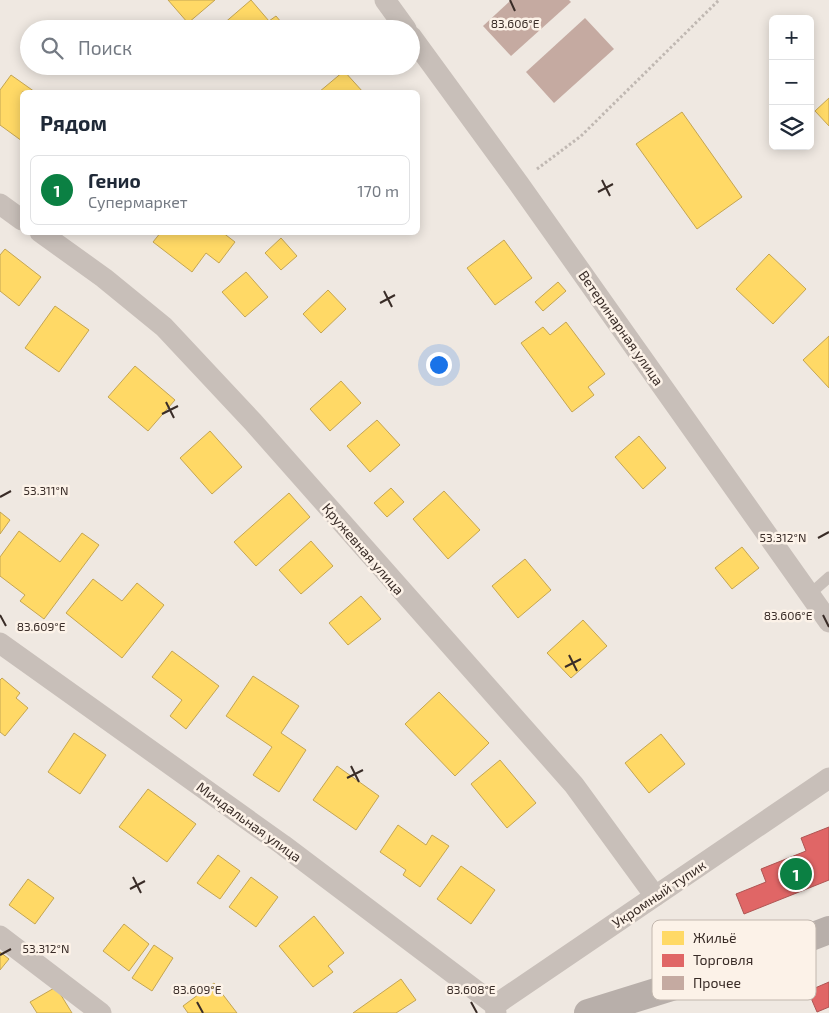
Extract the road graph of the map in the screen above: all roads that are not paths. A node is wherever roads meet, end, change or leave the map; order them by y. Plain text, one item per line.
1 (385, 0) edge
2 (399, 20) edge
3 (420, 48) edge
4 (0, 204) edge
5 (20, 219) edge
6 (44, 235) edge
7 (829, 577) edge
8 (810, 594) junction
9 (829, 622) edge
10 (0, 643) edge
11 (829, 778) edge
12 (655, 896) junction
13 (829, 930) edge
14 (816, 935) edge
15 (0, 936) edge
16 (652, 993) edge
17 (496, 1009) edge
18 (101, 1013) edge
19 (588, 1013) edge

1 - 2 street
3 - 8 street, Ветеринарная улица
4 - 5 street
6 - 12 street, Кружевная улица
7 - 8 lane
8 - 9 street, Ветеринарная улица
10 - 17 street, Миндальная улица
11 - 12 street, Укромный тупик
12 - 17 street, Укромный тупик
13 - 14 street
15 - 18 street
16 - 19 street

